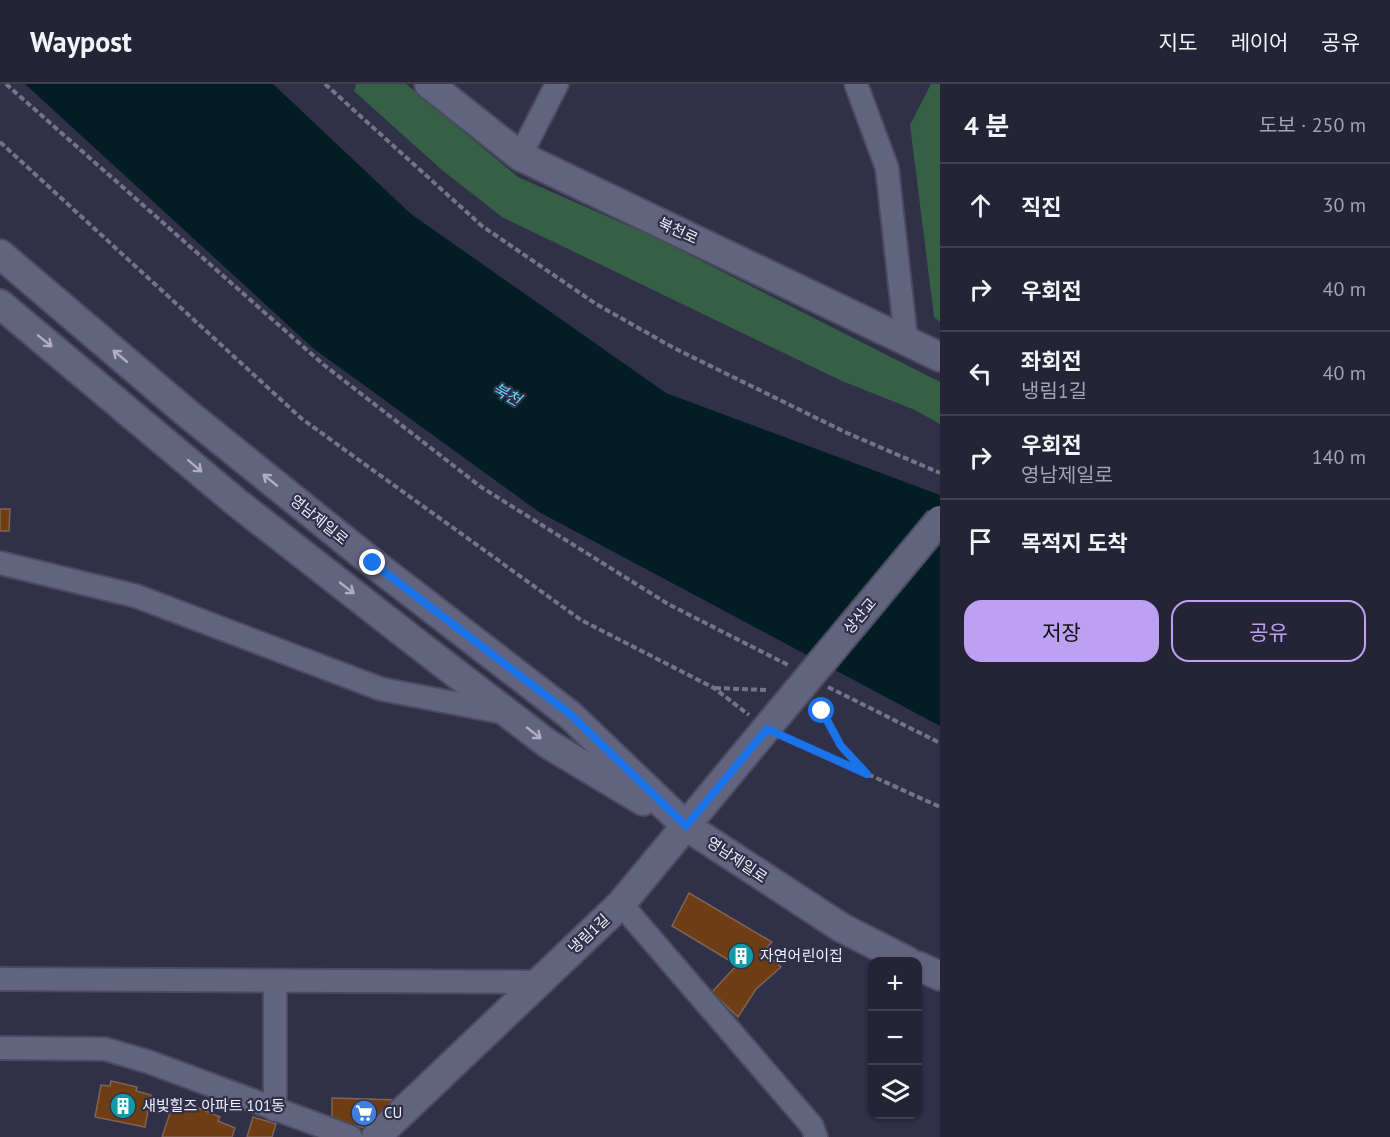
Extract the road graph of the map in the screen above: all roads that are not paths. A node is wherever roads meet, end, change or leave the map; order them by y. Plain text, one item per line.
1 (429, 84) edge
2 (557, 84) edge
3 (856, 84) edge
4 (520, 156) junction
5 (0, 254) edge
6 (0, 304) edge
7 (906, 339) junction
8 (940, 357) edge
9 (940, 520) edge
10 (0, 563) edge
11 (775, 710) joint
12 (508, 713) junction
13 (686, 826) junction
14 (621, 904) junction
15 (899, 957) edge
16 (922, 968) edge
17 (940, 976) edge
18 (0, 979) edge
19 (275, 981) junction
20 (539, 982) junction
21 (0, 1048) edge
22 (275, 1110) junction
23 (351, 1137) edge
24 (376, 1137) edge
25 (816, 1137) edge

1 - 4 street, 북천로
2 - 4 street
3 - 7 street
4 - 7 street, 북천로
13 -> 5 street, 영남제일로
6 -> 12 street
7 - 8 street, 북천로
9 - 11 street, 상산교, bridge
10 - 12 street
11 - 13 street, 냉림1길
12 -> 13 street
13 - 14 street, 냉림1길
13 - 15 street, 영남제일로
14 - 20 street, 냉림1길
14 - 25 street
16 - 17 street
18 - 19 street
19 - 20 street
19 - 22 street
20 - 24 street, 냉림1길
21 - 22 street
22 - 23 street

